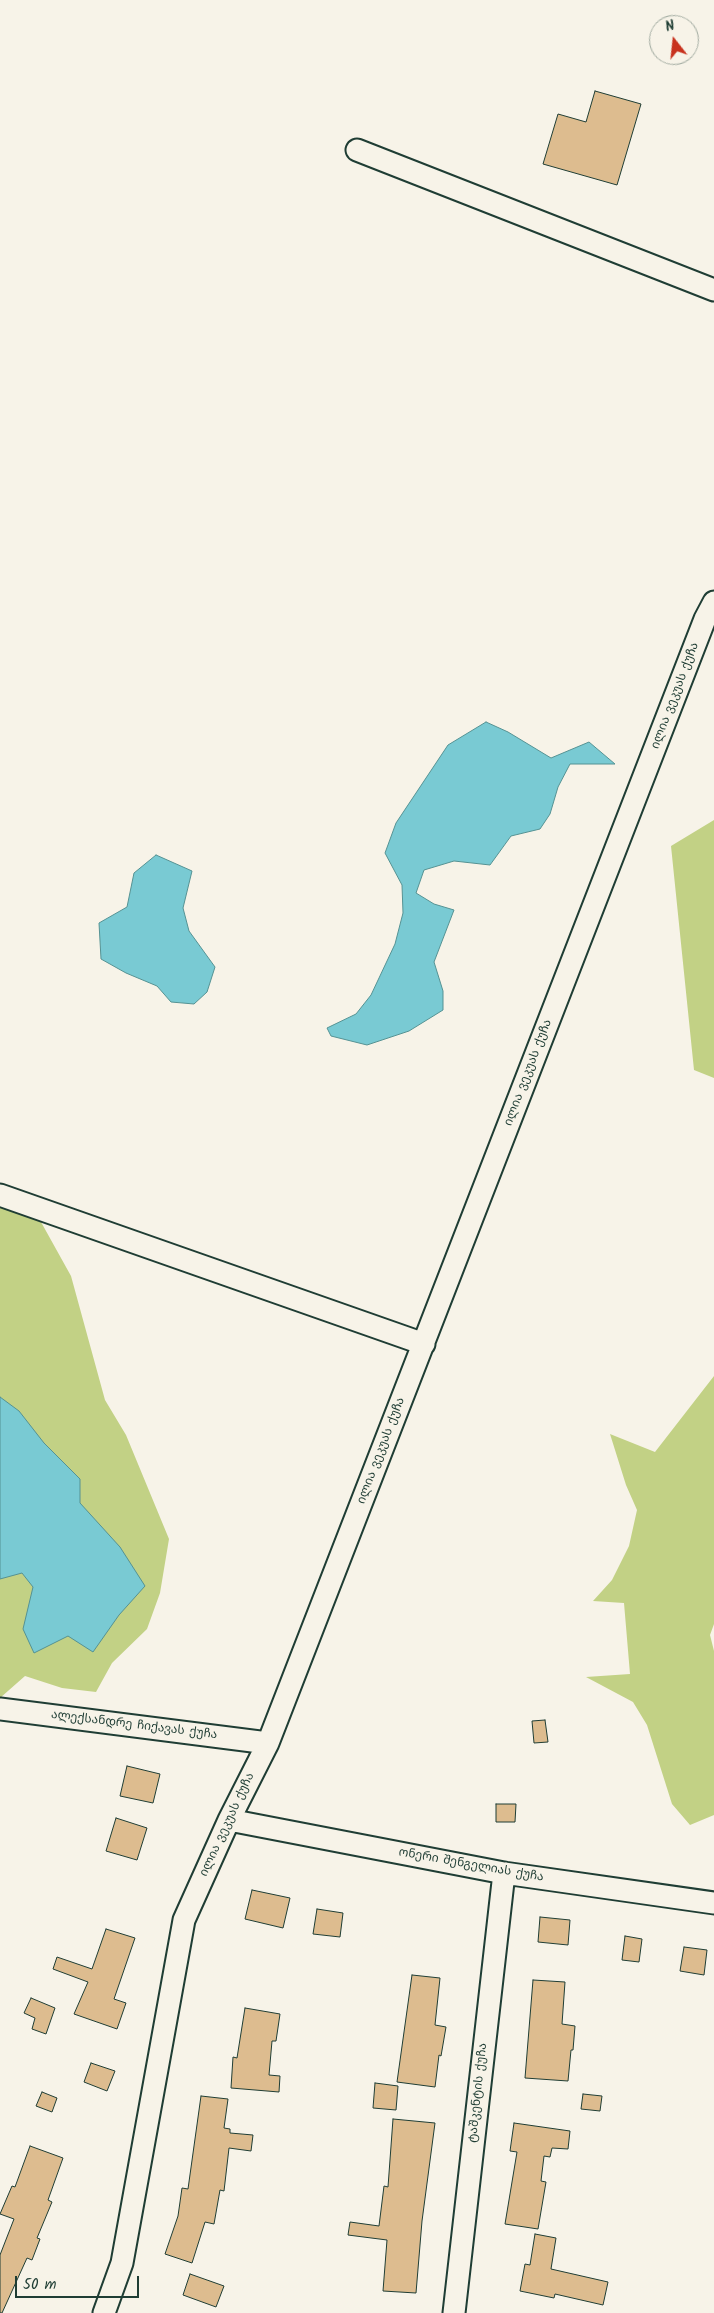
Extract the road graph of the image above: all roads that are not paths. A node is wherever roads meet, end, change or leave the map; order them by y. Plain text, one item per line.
1 (357, 150) dead end
2 (714, 290) edge
3 (714, 602) edge
4 (0, 1195) edge
5 (424, 1344) junction
6 (0, 1708) edge
7 (268, 1743) junction
8 (229, 1820) junction
9 (504, 1873) junction
10 (714, 1903) edge
11 (104, 2313) edge
12 (454, 2313) edge

1 - 2 street
3 - 5 street, ილია ვეკუას ქუჩა
4 - 5 street
5 - 7 street, ილია ვეკუას ქუჩა
6 - 7 street, ალექსანდრე ჩიქავას ქუჩა
7 - 8 street, ილია ვეკუას ქუჩა
8 - 9 street, ონერი შენგელიას ქუჩა
8 - 11 street, ილია ვეკუას ქუჩა
9 - 10 street, ონერი შენგელიას ქუჩა
9 - 12 street, ტაშკენტის ქუჩა

